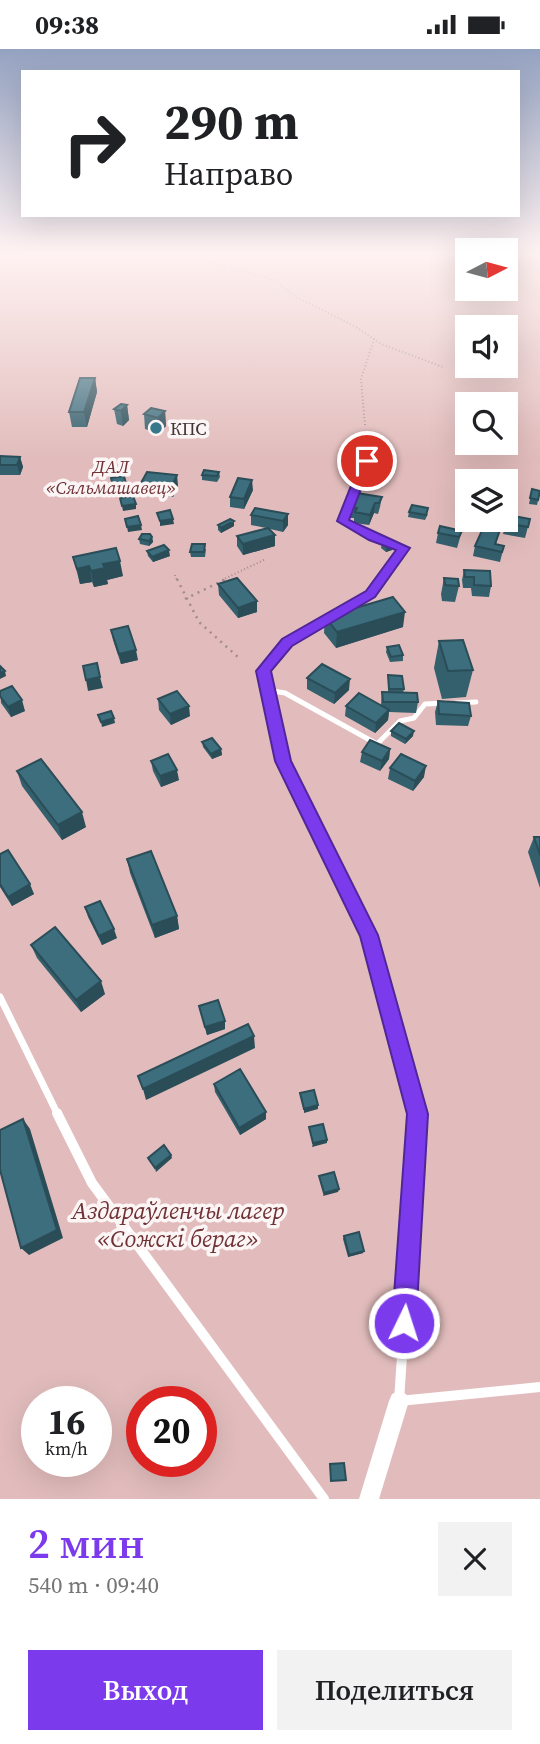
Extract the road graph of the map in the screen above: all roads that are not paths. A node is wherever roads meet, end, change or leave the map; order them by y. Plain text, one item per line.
1 (368, 434) road end
2 (267, 690) junction
3 (476, 702) dead end
4 (0, 997) edge
5 (540, 1387) edge
6 (399, 1401) junction
7 (324, 1499) edge
8 (369, 1499) edge

1 - 2 lane
2 - 3 lane
2 - 6 lane
4 - 7 lane
5 - 6 lane
6 - 8 street

